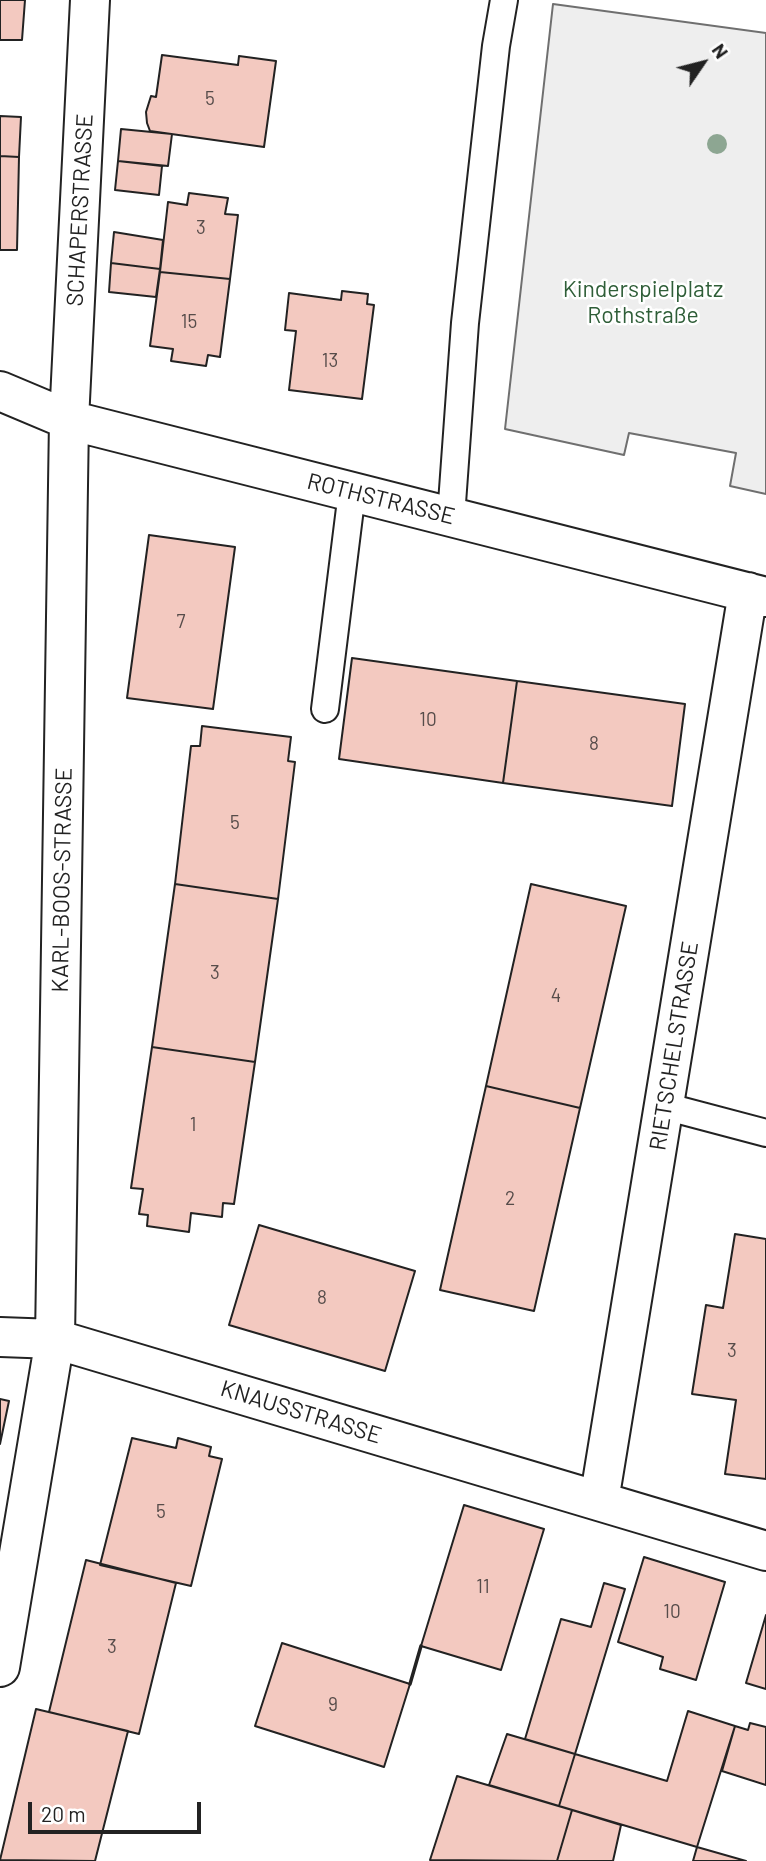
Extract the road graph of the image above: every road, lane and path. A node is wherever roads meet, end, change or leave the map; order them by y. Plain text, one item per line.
1 (90, 0) edge
2 (504, 0) edge
3 (0, 391) edge
4 (69, 420) junction
5 (352, 492) junction
6 (451, 517) junction
7 (757, 594) edge
8 (325, 709) dead end
9 (664, 1106) junction
10 (766, 1133) edge
11 (0, 1337) edge
12 (55, 1339) junction
13 (599, 1501) junction
14 (766, 1551) edge
15 (0, 1667) edge

1 - 4 street, SCHAPERSTRASSE
2 - 6 lane
3 - 4 street, ROTHSTRASSE
4 - 5 street, ROTHSTRASSE
4 - 12 street, KARL-BOOS-STRASSE
5 - 6 street, ROTHSTRASSE
5 - 8 lane
6 - 7 street, ROTHSTRASSE
7 - 9 street, RIETSCHELSTRASSE
9 - 10 lane
9 - 13 street, RIETSCHELSTRASSE
11 - 12 street, KNAUSSTRASSE
12 - 13 street, KNAUSSTRASSE
12 - 15 street, KARL-BOOS-STRASSE
13 - 14 street, KNAUSSTRASSE

